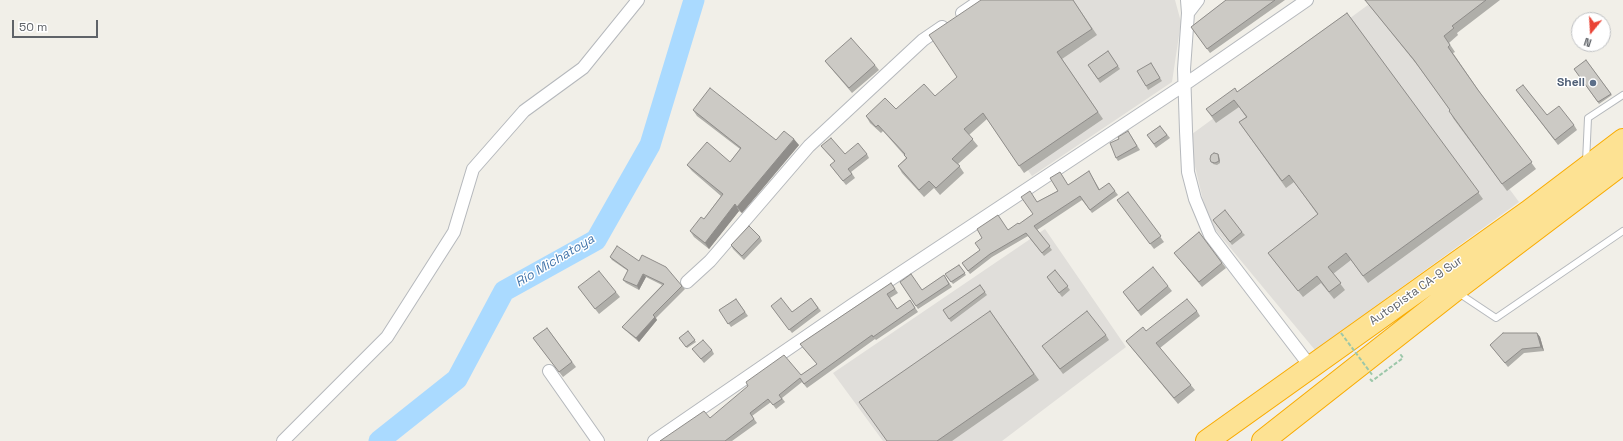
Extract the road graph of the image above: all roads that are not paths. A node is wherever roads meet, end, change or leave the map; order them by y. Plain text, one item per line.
1 (638, 0) edge
2 (981, 0) edge
3 (1187, 0) edge
4 (1198, 0) edge
5 (1306, 0) edge
6 (1188, 12) junction
7 (1184, 85) junction
8 (1623, 95) edge
9 (1623, 140) edge
10 (1623, 163) edge
11 (1586, 168) junction
12 (1623, 231) edge
13 (687, 282) dead end
14 (1455, 290) junction
15 (1310, 366) junction
16 (548, 371) dead end
17 (1310, 404) junction
18 (283, 441) edge
19 (598, 441) edge
20 (654, 441) edge
21 (1207, 441) edge
22 (1263, 441) edge

1 - 18 street
2 - 13 street
3 - 6 street
4 - 6 street
5 - 7 street
6 - 7 street
7 - 15 street
7 - 20 street
8 - 11 lane
9 - 11 highway, Autopista CA-9 Sur
10 - 14 highway, Autopista CA-9 Sur
11 - 15 highway, Autopista CA-9 Sur
12 - 14 lane
14 - 17 highway, Autopista CA-9 Sur
15 - 17 highway
15 - 21 highway, Autopista CA-9 Sur
16 - 19 street
17 - 22 highway, Autopista CA-9 Sur

